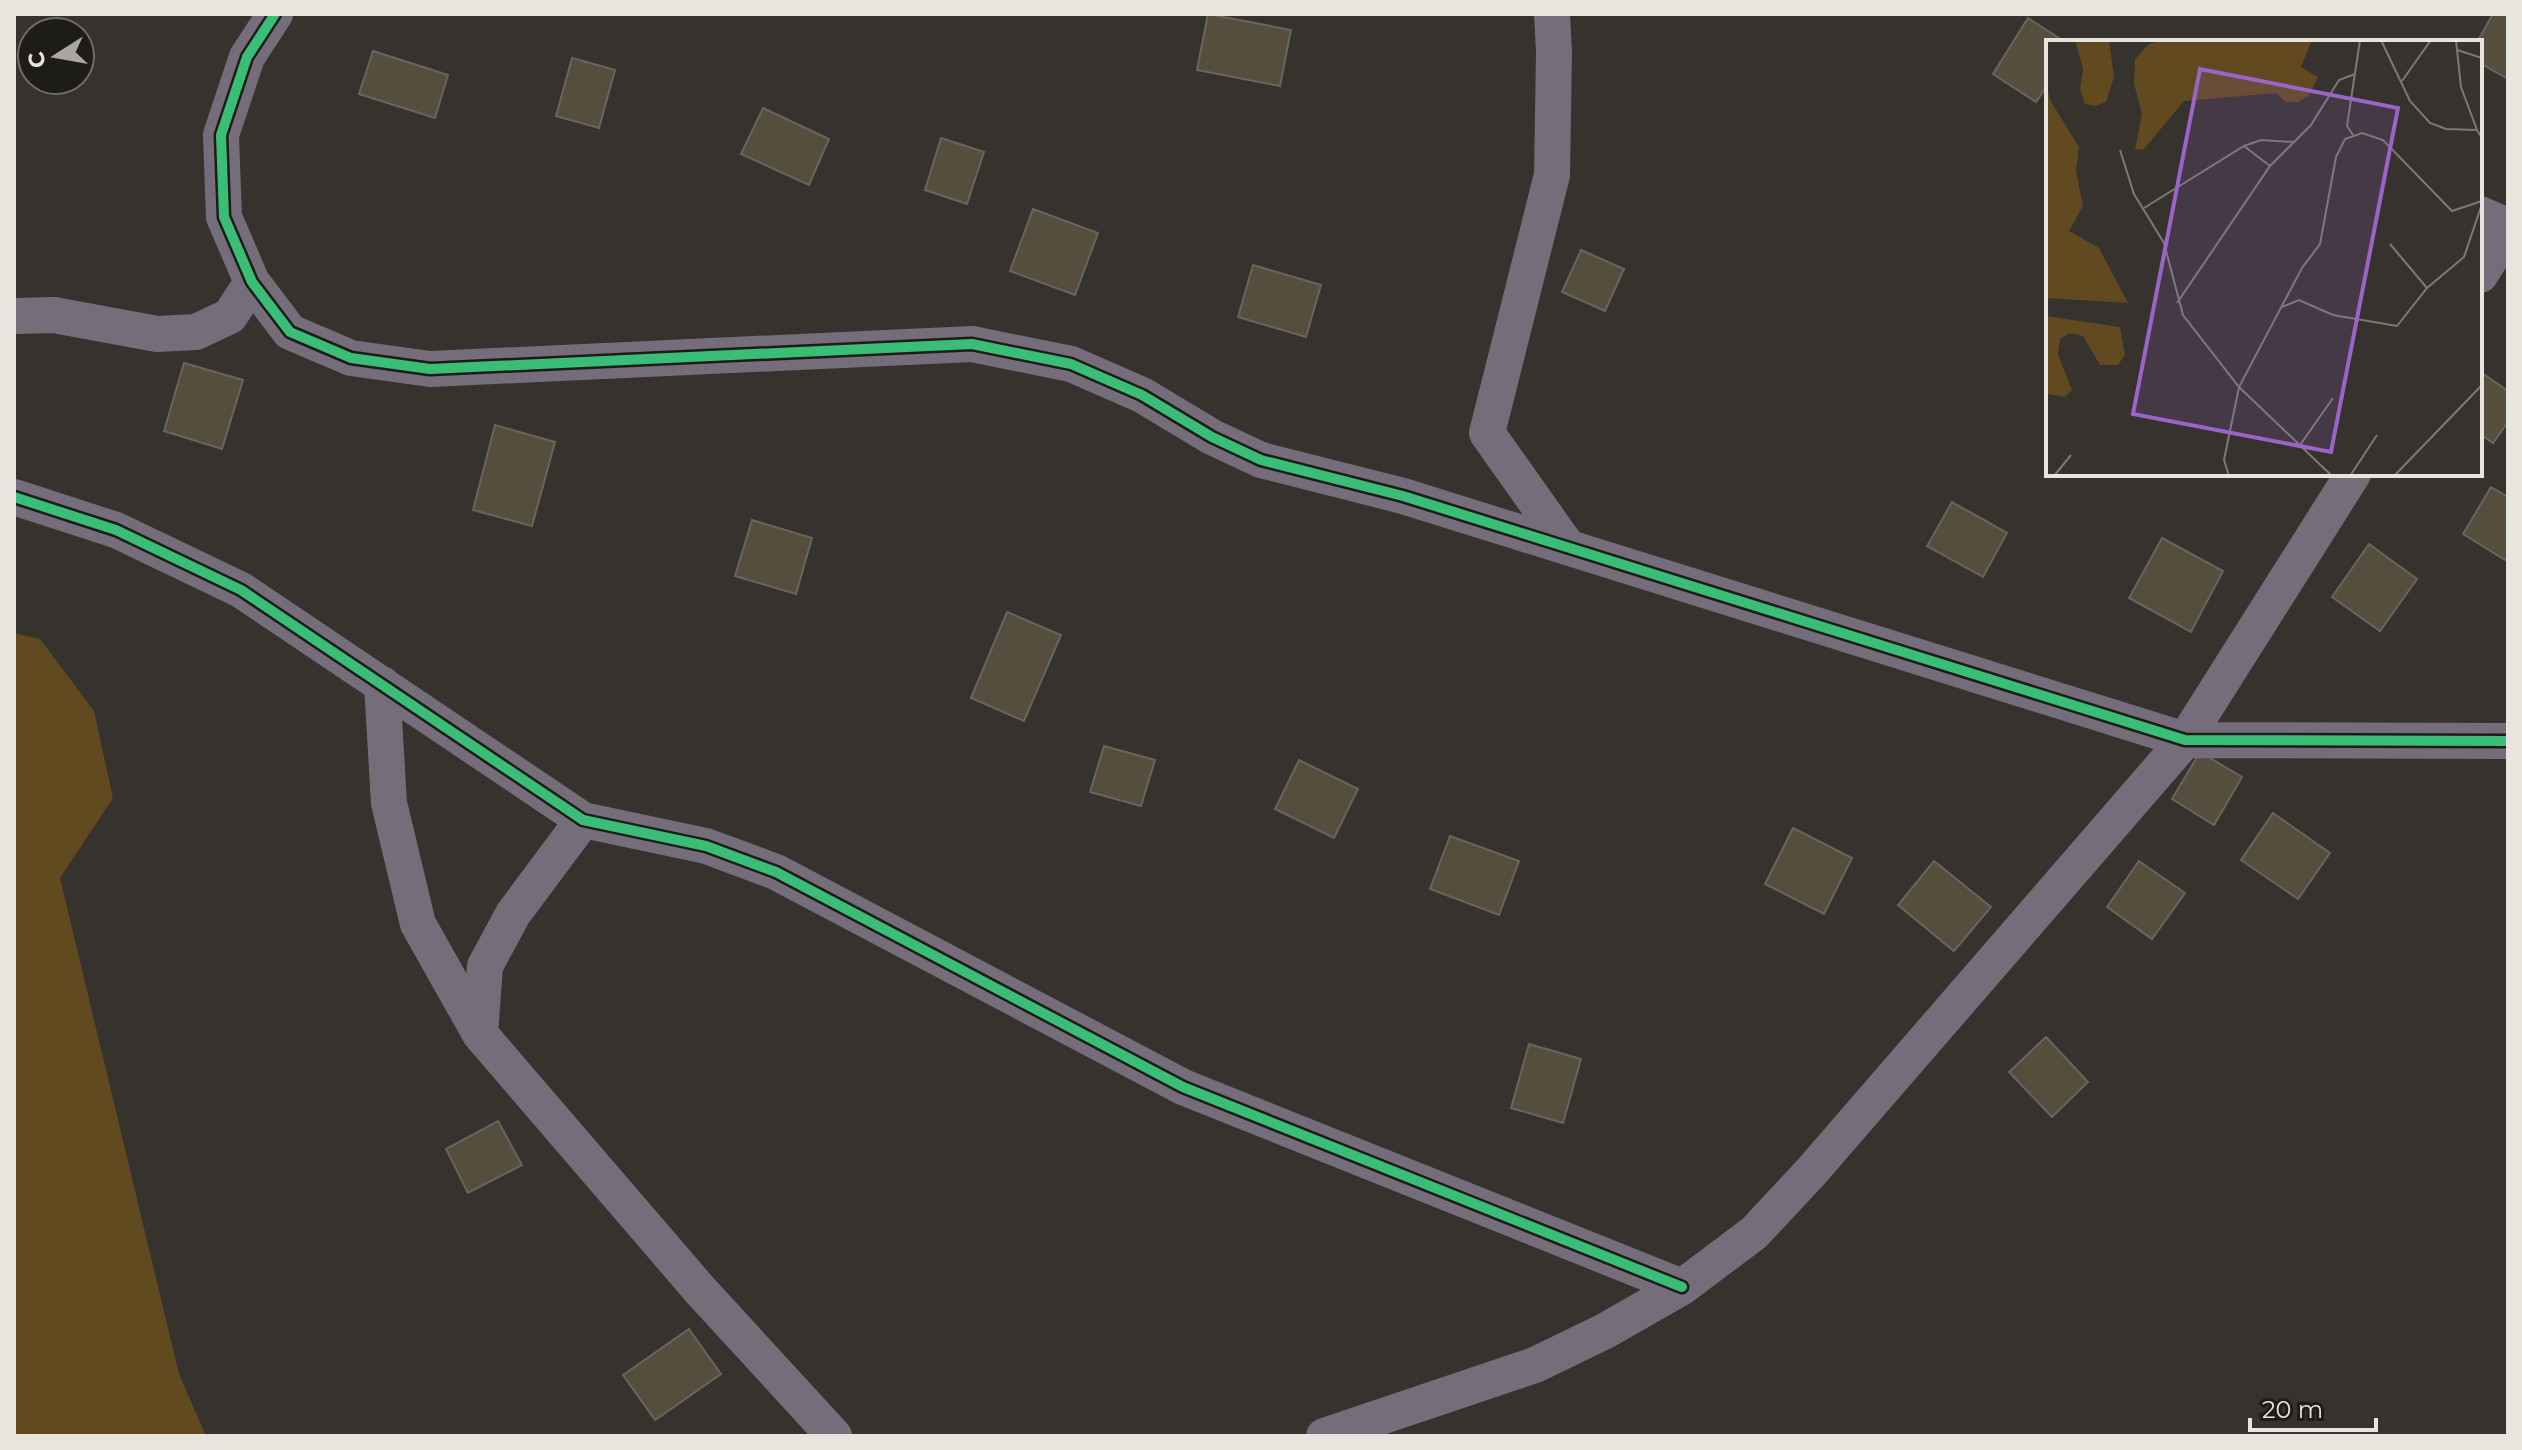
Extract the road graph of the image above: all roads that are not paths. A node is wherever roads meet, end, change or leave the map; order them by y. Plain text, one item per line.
1 (275, 14) edge
2 (1552, 14) edge
3 (2482, 215) edge
4 (2508, 228) edge
5 (2482, 272) edge
6 (252, 282) junction
7 (14, 316) edge
8 (2352, 476) edge
9 (14, 497) edge
10 (1567, 546) junction
11 (382, 684) junction
12 (2185, 740) junction
13 (2508, 741) edge
14 (583, 820) junction
15 (480, 1034) junction
16 (1682, 1287) junction
17 (834, 1436) edge
18 (1324, 1436) edge

1 - 6 street
2 - 10 street
3 - 4 street
4 - 5 street
6 - 7 street
6 - 10 street
8 - 12 street
9 - 11 street
10 - 12 street
11 - 14 street
11 - 15 street
12 - 13 street
12 - 16 street
14 - 15 street
14 - 16 street
15 - 17 street
16 - 18 street

